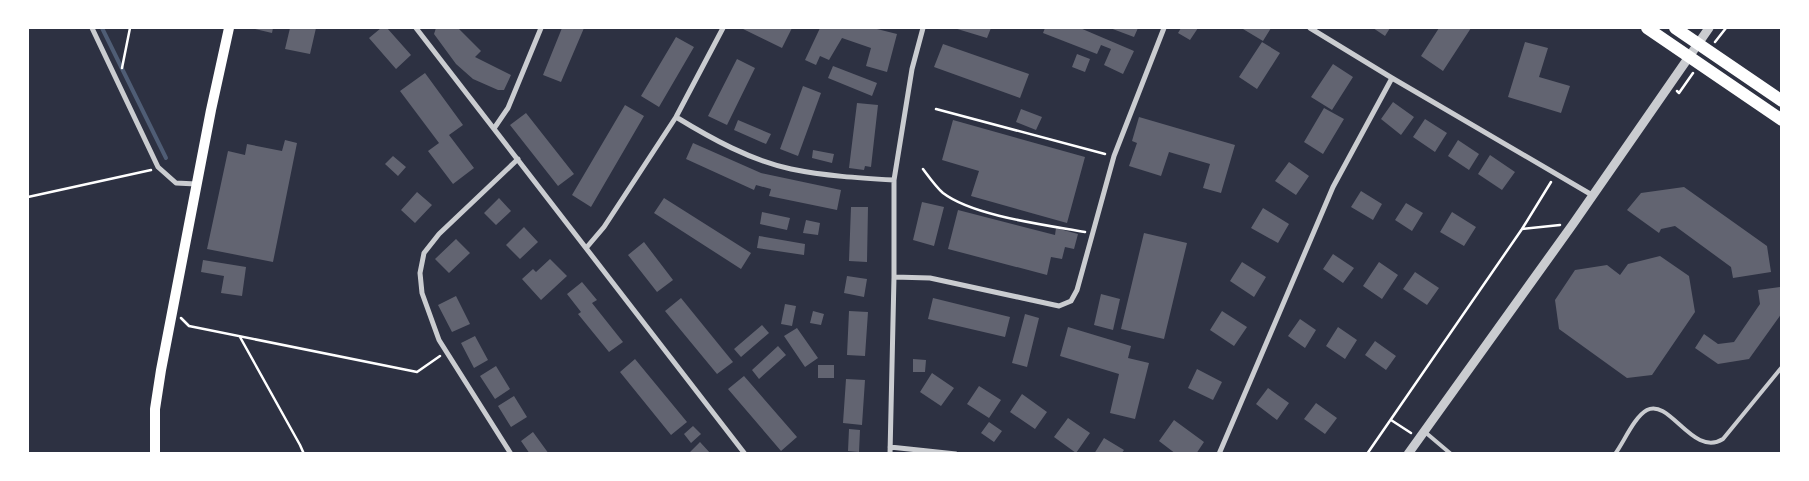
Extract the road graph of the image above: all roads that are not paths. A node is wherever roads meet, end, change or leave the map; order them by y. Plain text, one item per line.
1 (92, 28) edge
2 (229, 28) edge
3 (416, 28) edge
4 (541, 28) edge
5 (722, 28) edge
6 (922, 28) edge
7 (1164, 28) edge
8 (1310, 28) edge
9 (1647, 28) edge
10 (1675, 28) edge
11 (1709, 28) edge
12 (1392, 78) junction
13 (1782, 101) edge
14 (676, 117) junction
15 (1782, 120) edge
16 (495, 127) junction
17 (518, 159) junction
18 (894, 180) junction
19 (196, 184) junction
20 (1592, 195) junction
21 (587, 248) junction
22 (894, 277) junction
23 (1782, 367) edge
24 (1421, 434) junction
25 (1618, 449) junction
26 (890, 450) edge
27 (155, 454) edge
28 (511, 454) edge
29 (745, 454) edge
30 (956, 454) edge
31 (1219, 454) edge
32 (1408, 454) edge
33 (1451, 454) edge
34 (1614, 454) edge
35 (1623, 454) edge

1 - 19 street
2 - 19 main road
3 - 16 street
4 - 16 street
5 - 14 street
6 - 18 street
7 - 22 street
8 - 12 street
9 - 15 highway
10 - 13 highway
11 - 20 street
12 - 20 street
12 - 31 street
14 - 18 street
14 - 21 street
16 - 17 street
17 - 21 street
17 - 28 street
18 - 22 street
19 - 27 main road
20 - 24 street
21 - 29 street
22 - 26 street
23 - 25 lane
24 - 32 street
24 - 33 lane
25 - 34 lane
25 - 35 lane
26 - 30 street

